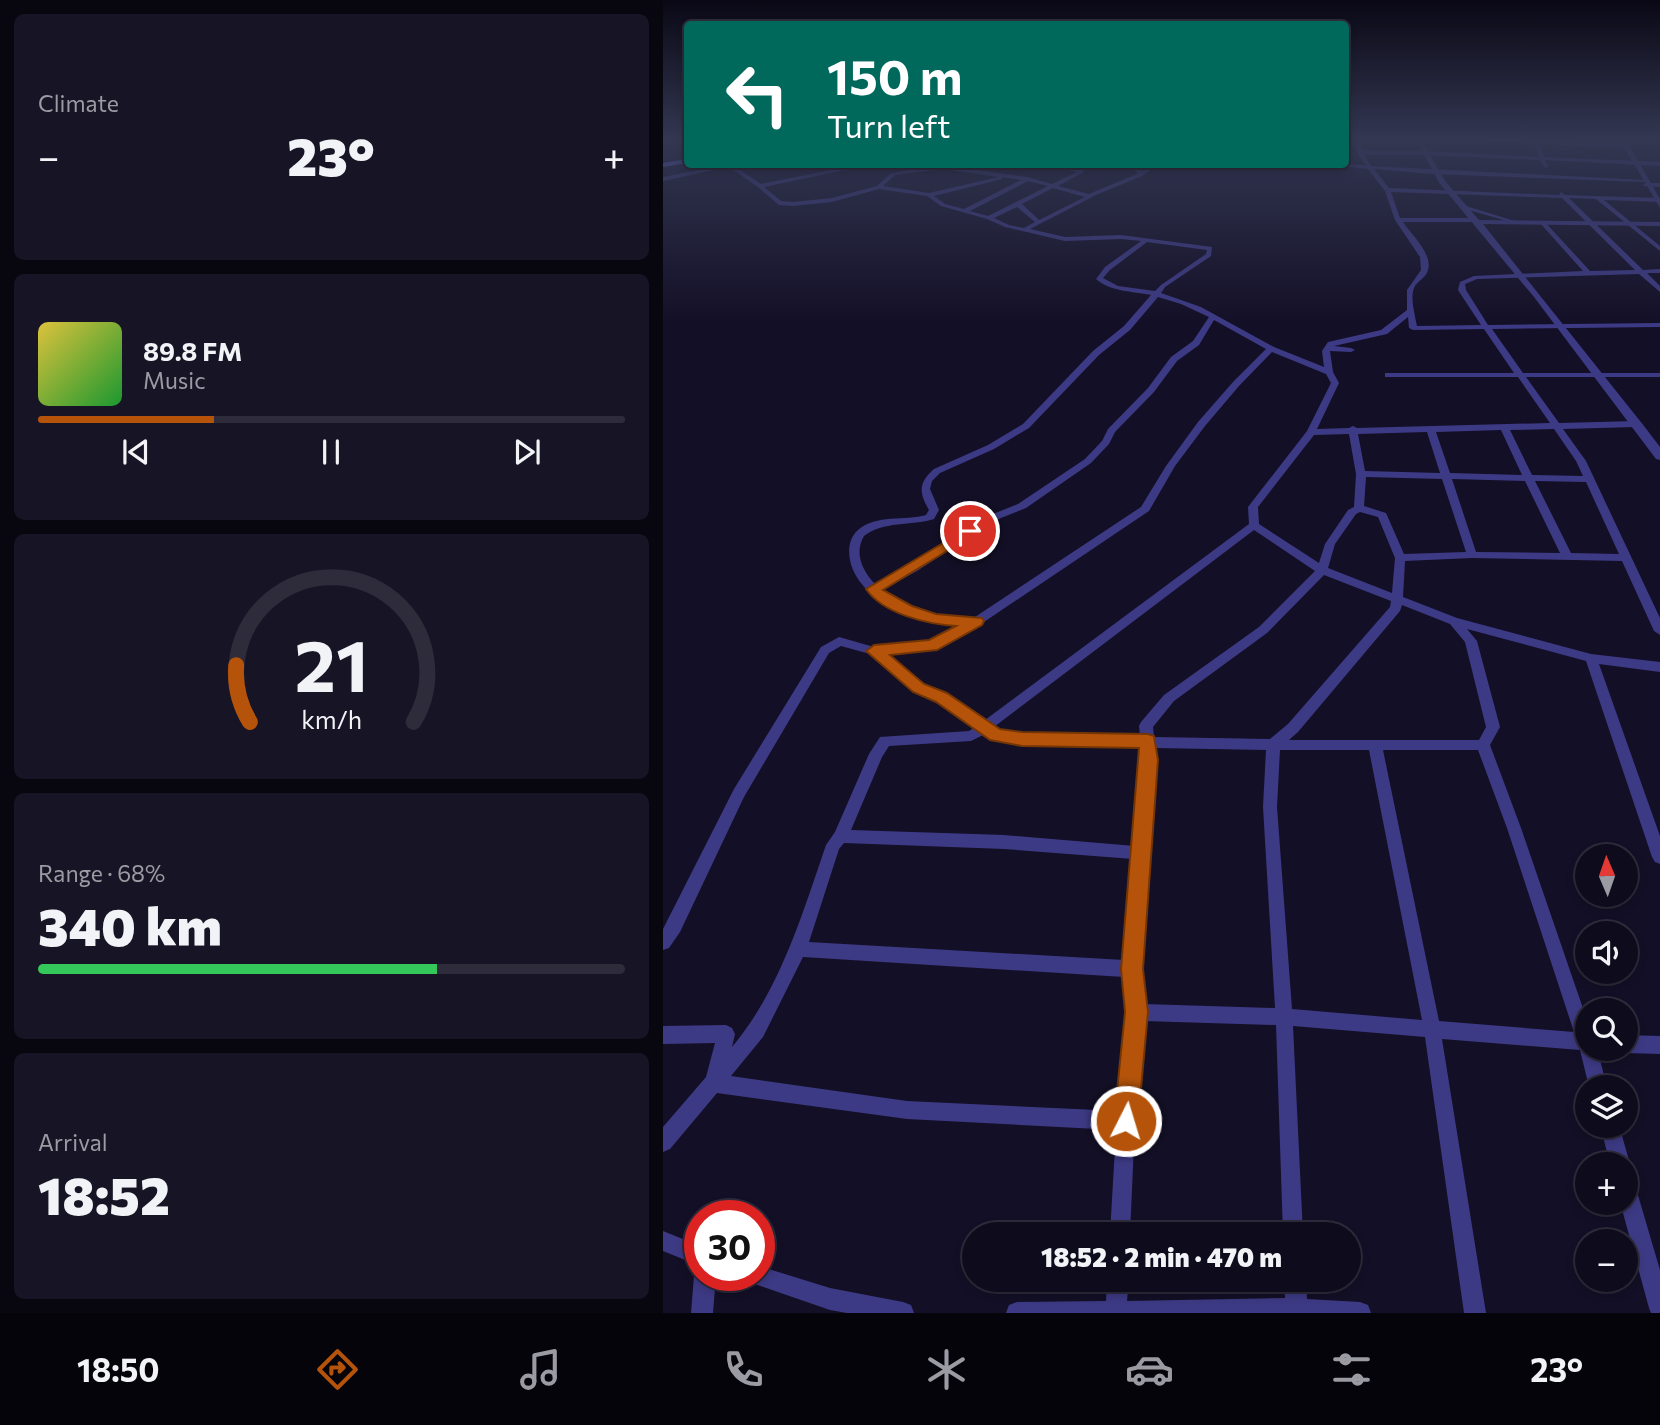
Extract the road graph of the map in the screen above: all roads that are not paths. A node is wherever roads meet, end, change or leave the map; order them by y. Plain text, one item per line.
1 (777, 201) edge
2 (820, 201) edge
3 (938, 201) edge
4 (983, 201) edge
5 (1024, 201) edge
6 (1079, 201) edge
7 (1392, 201) edge
8 (1458, 201) edge
9 (1568, 201) edge
10 (1602, 201) edge
11 (1018, 204) junction
12 (1464, 207) junction
13 (965, 211) junction
14 (989, 218) junction
15 (1398, 220) junction
16 (1512, 220) junction
17 (1477, 221) junction
18 (1038, 222) junction
19 (1542, 222) junction
20 (1592, 224) junction
21 (1630, 224) junction
22 (1660, 224) edge
23 (1026, 229) junction
24 (1147, 239) junction
25 (1660, 249) edge
26 (1660, 271) edge
27 (1640, 272) junction
28 (1588, 273) junction
29 (1521, 275) junction
30 (1660, 290) edge
31 (1155, 293) junction
32 (1412, 310) junction
33 (1212, 317) junction
34 (1660, 325) edge
35 (1563, 327) junction
36 (1487, 328) junction
37 (1328, 348) junction
38 (1271, 349) junction
39 (1351, 350) dead end
40 (1340, 357) dead end
41 (1329, 372) junction
42 (1520, 373) junction
43 (1600, 374) junction
44 (1388, 375) dead end
45 (1660, 375) edge
46 (1636, 424) junction
47 (1557, 426) junction
48 (1504, 427) junction
49 (1430, 428) junction
50 (1353, 429) junction
51 (1311, 432) junction
52 (1660, 456) edge
53 (1361, 474) junction
54 (1445, 477) junction
55 (1529, 478) junction
56 (1588, 479) junction
57 (1359, 508) junction
58 (1254, 526) junction
59 (1472, 555) junction
60 (1566, 555) junction
61 (1400, 558) junction
62 (1625, 558) junction
63 (1322, 570) junction
64 (874, 589) junction
65 (1395, 597) junction
66 (976, 621) junction
67 (1454, 621) junction
68 (1660, 631) edge
69 (874, 651) junction
70 (1591, 658) junction
71 (1660, 667) edge
72 (985, 728) junction
73 (1148, 741) junction
74 (1273, 745) junction
75 (1483, 745) junction
76 (1375, 746) junction
77 (841, 836) junction
78 (1140, 853) junction
79 (1660, 857) edge
80 (663, 942) edge
81 (798, 949) junction
82 (1132, 969) junction
83 (1575, 1009) edge
84 (1136, 1012) junction
85 (1284, 1017) junction
86 (1432, 1028) junction
87 (663, 1035) edge
88 (1575, 1044) edge
89 (1638, 1044) edge
90 (1660, 1045) edge
91 (714, 1083) junction
92 (1126, 1121) junction
93 (663, 1142) edge
94 (1634, 1215) edge
95 (1121, 1222) edge
96 (1293, 1222) edge
97 (663, 1241) edge
98 (684, 1250) edge
99 (775, 1281) edge
100 (704, 1291) edge
101 (1117, 1292) edge
102 (1296, 1292) edge
103 (1660, 1308) edge
104 (1297, 1311) edge
105 (702, 1313) edge
106 (903, 1313) edge
107 (1017, 1313) edge
108 (1116, 1313) edge
109 (1360, 1313) edge
110 (1476, 1313) edge

1 - 2 street
3 - 13 street
4 - 13 street
5 - 11 street
6 - 18 street
7 - 15 street
8 - 12 street
9 - 20 street
10 - 21 street
11 - 14 street
11 - 18 street
12 - 16 street
12 - 17 street
13 - 14 street
14 - 23 street
15 - 17 street
15 - 32 street
16 - 17 street
16 - 19 street
17 - 29 street
18 - 23 street
19 - 20 street
19 - 28 street
20 - 21 street
20 - 27 street
21 - 22 street
21 - 25 street
23 - 24 street
24 - 31 street
24 - 31 street
26 - 27 street
27 - 28 street
27 - 30 street
28 - 29 street
29 - 35 street
29 - 36 street
31 - 33 street
31 - 64 street
32 - 36 street
32 - 37 street
33 - 38 street
33 - 64 street
34 - 35 street
35 - 36 street
35 - 43 street
36 - 42 street
37 - 39 street
37 - 40 street
37 - 41 street
38 - 41 street
38 - 66 street
41 - 51 street
42 - 43 street
42 - 44 street
42 - 47 street
43 - 45 street
43 - 46 street
46 - 47 street
46 - 52 street
47 - 48 street
47 - 56 street
48 - 49 street
48 - 55 street
49 - 50 street
49 - 54 street
50 - 51 street
50 - 53 street
51 - 58 street
53 - 54 street
53 - 57 street
54 - 55 street
54 - 59 street
55 - 56 street
55 - 60 street
56 - 62 street
57 - 61 street
57 - 63 street
58 - 63 street
58 - 72 street
59 - 60 street
59 - 61 street
60 - 62 street
61 - 65 street
62 - 68 street
63 - 65 street
63 - 73 street
64 - 66 street
65 - 67 street
65 - 74 street
66 - 69 street
67 - 70 street
67 - 75 street
69 - 72 street
69 - 80 street
70 - 71 street
70 - 79 street
72 - 73 street
72 - 77 street
73 - 74 street
73 - 78 street
74 - 76 street
74 - 85 street
75 - 76 street
75 - 83 street
76 - 86 street
77 - 78 street
77 - 81 street
78 - 82 street
81 - 82 street
81 - 91 street
82 - 84 street
84 - 85 street
84 - 92 street
85 - 86 street
85 - 96 street
86 - 88 street
86 - 110 street
87 - 91 street
89 - 90 street
91 - 92 street
91 - 93 street
92 - 95 street
94 - 103 street
97 - 98 street
99 - 106 street
100 - 105 street
101 - 108 street
102 - 104 street
104 - 108 street
104 - 109 street
107 - 108 street

